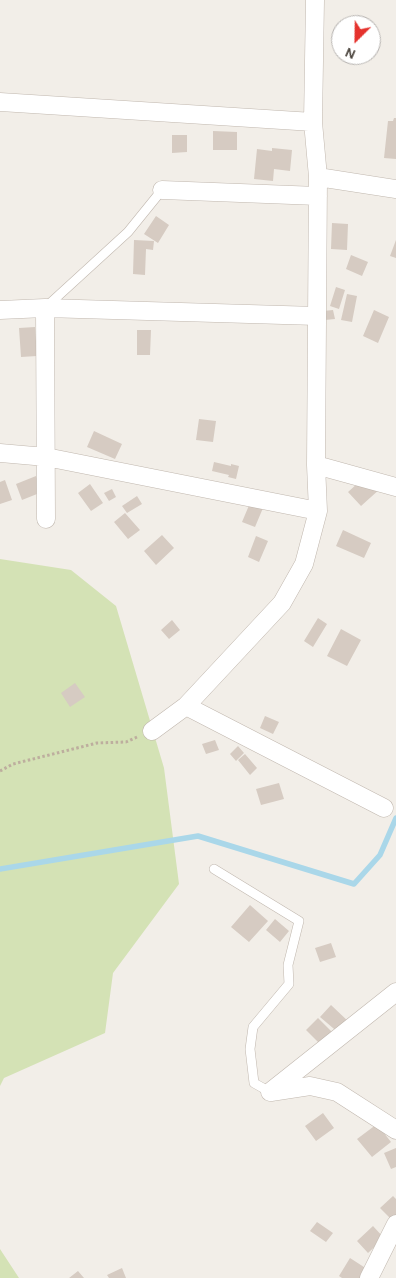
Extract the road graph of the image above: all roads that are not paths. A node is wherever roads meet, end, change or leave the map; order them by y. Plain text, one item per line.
1 (316, 0) edge
2 (0, 102) edge
3 (313, 122) junction
4 (318, 178) junction
5 (396, 189) edge
6 (162, 190) joint
7 (318, 196) junction
8 (45, 308) junction
9 (0, 310) edge
10 (317, 316) junction
11 (0, 453) edge
12 (46, 457) junction
13 (316, 465) junction
14 (396, 487) edge
15 (318, 511) junction
16 (46, 519) dead end
17 (186, 706) junction
18 (152, 731) road end
19 (384, 808) dead end
20 (214, 869) dead end
21 (396, 992) edge
22 (270, 1092) junction
23 (396, 1130) edge
24 (396, 1224) edge
25 (369, 1278) edge

1 - 3 street
2 - 3 street
3 - 4 street
4 - 5 street
4 - 7 street
6 - 7 street
6 - 8 lane
7 - 10 street
8 - 9 street
8 - 10 street
8 - 12 street
10 - 13 street
11 - 12 street
12 - 15 street
12 - 16 street
13 - 14 street
13 - 15 street
15 - 17 street
17 - 18 street
17 - 19 street
20 - 22 lane
21 - 22 street
22 - 23 street
24 - 25 street

